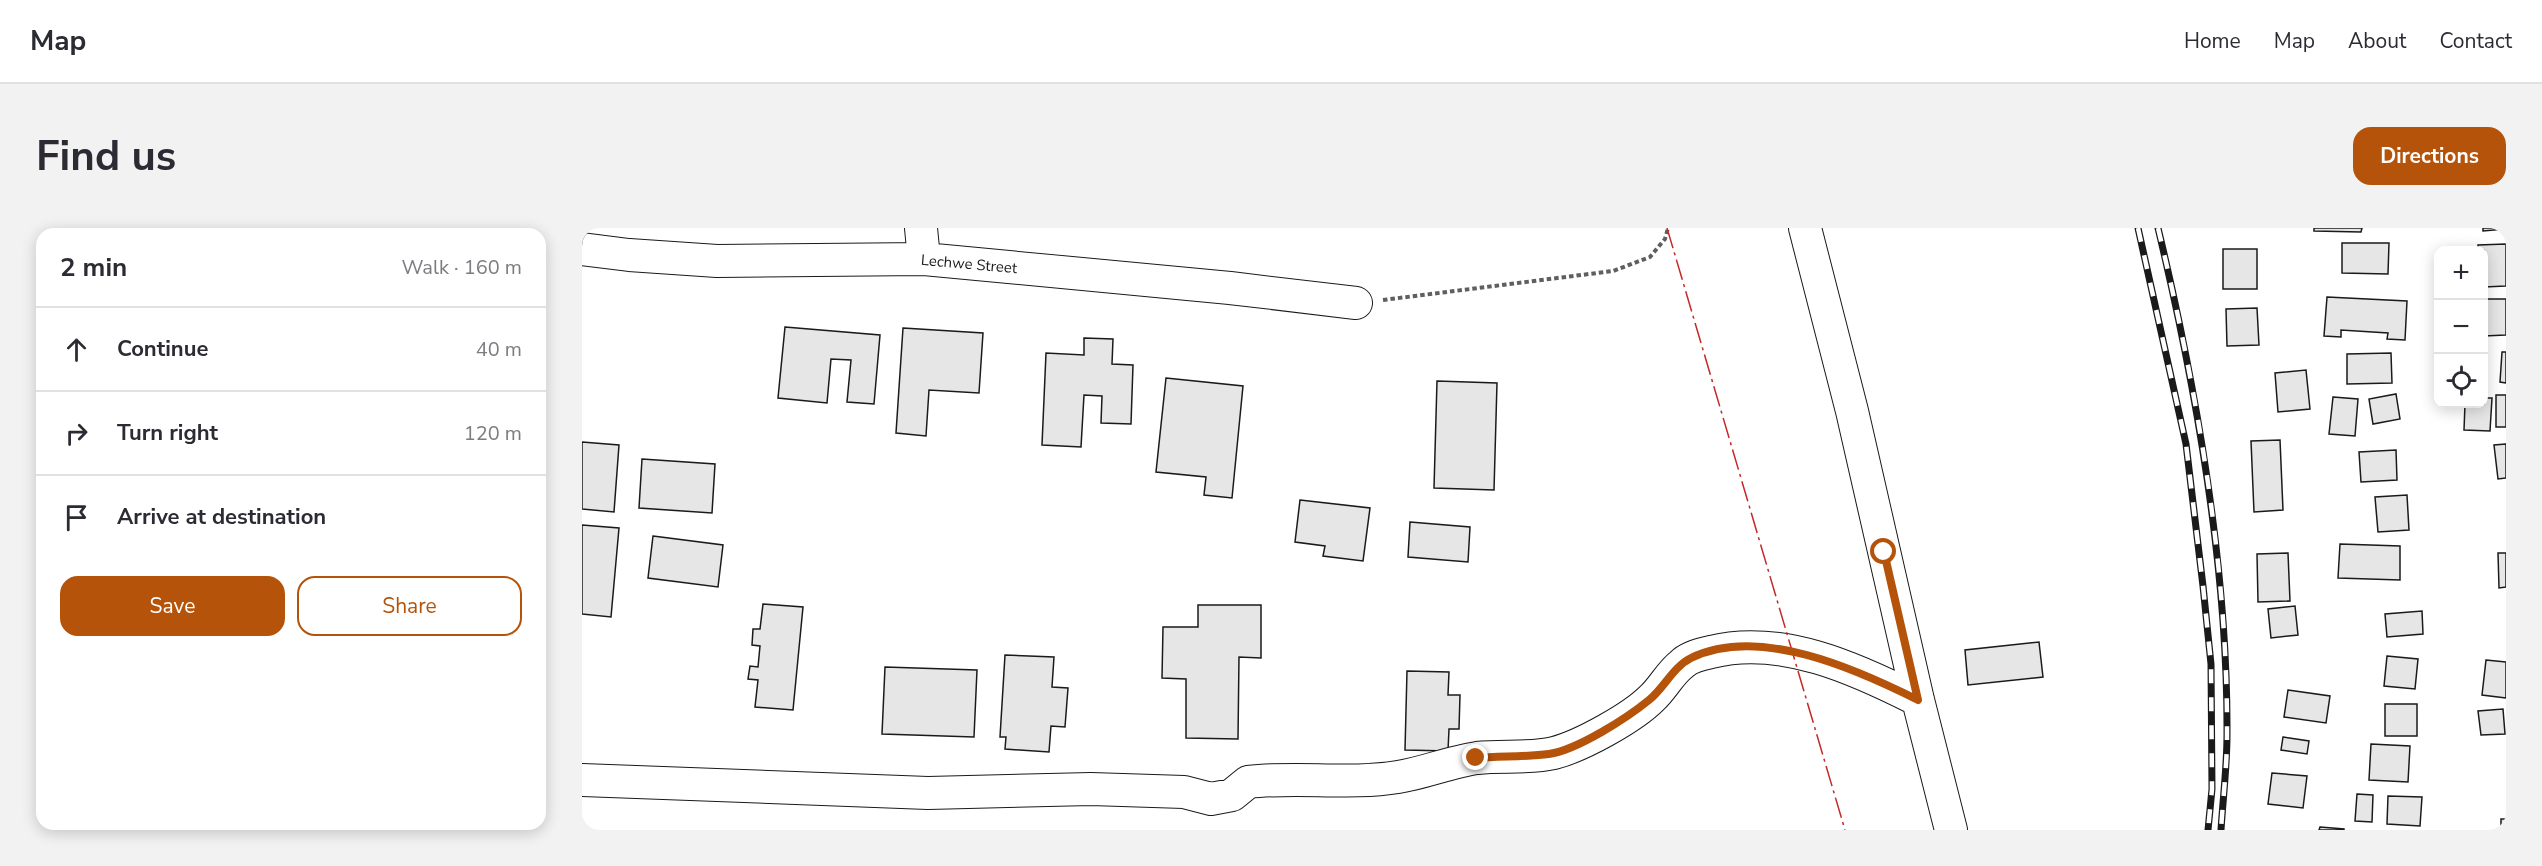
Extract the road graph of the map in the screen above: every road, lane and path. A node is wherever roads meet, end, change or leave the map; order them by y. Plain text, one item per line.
1 (921, 228) edge
2 (1668, 228) edge
3 (1805, 228) edge
4 (582, 249) edge
5 (924, 259) junction
6 (1356, 303) joint
7 (1918, 700) junction
8 (582, 780) edge
9 (1951, 830) edge

1 - 5 street
2 - 6 path
3 - 7 street
4 - 5 street, Lechwe Street
5 - 6 street, Lechwe Street
7 - 8 street
7 - 9 street

